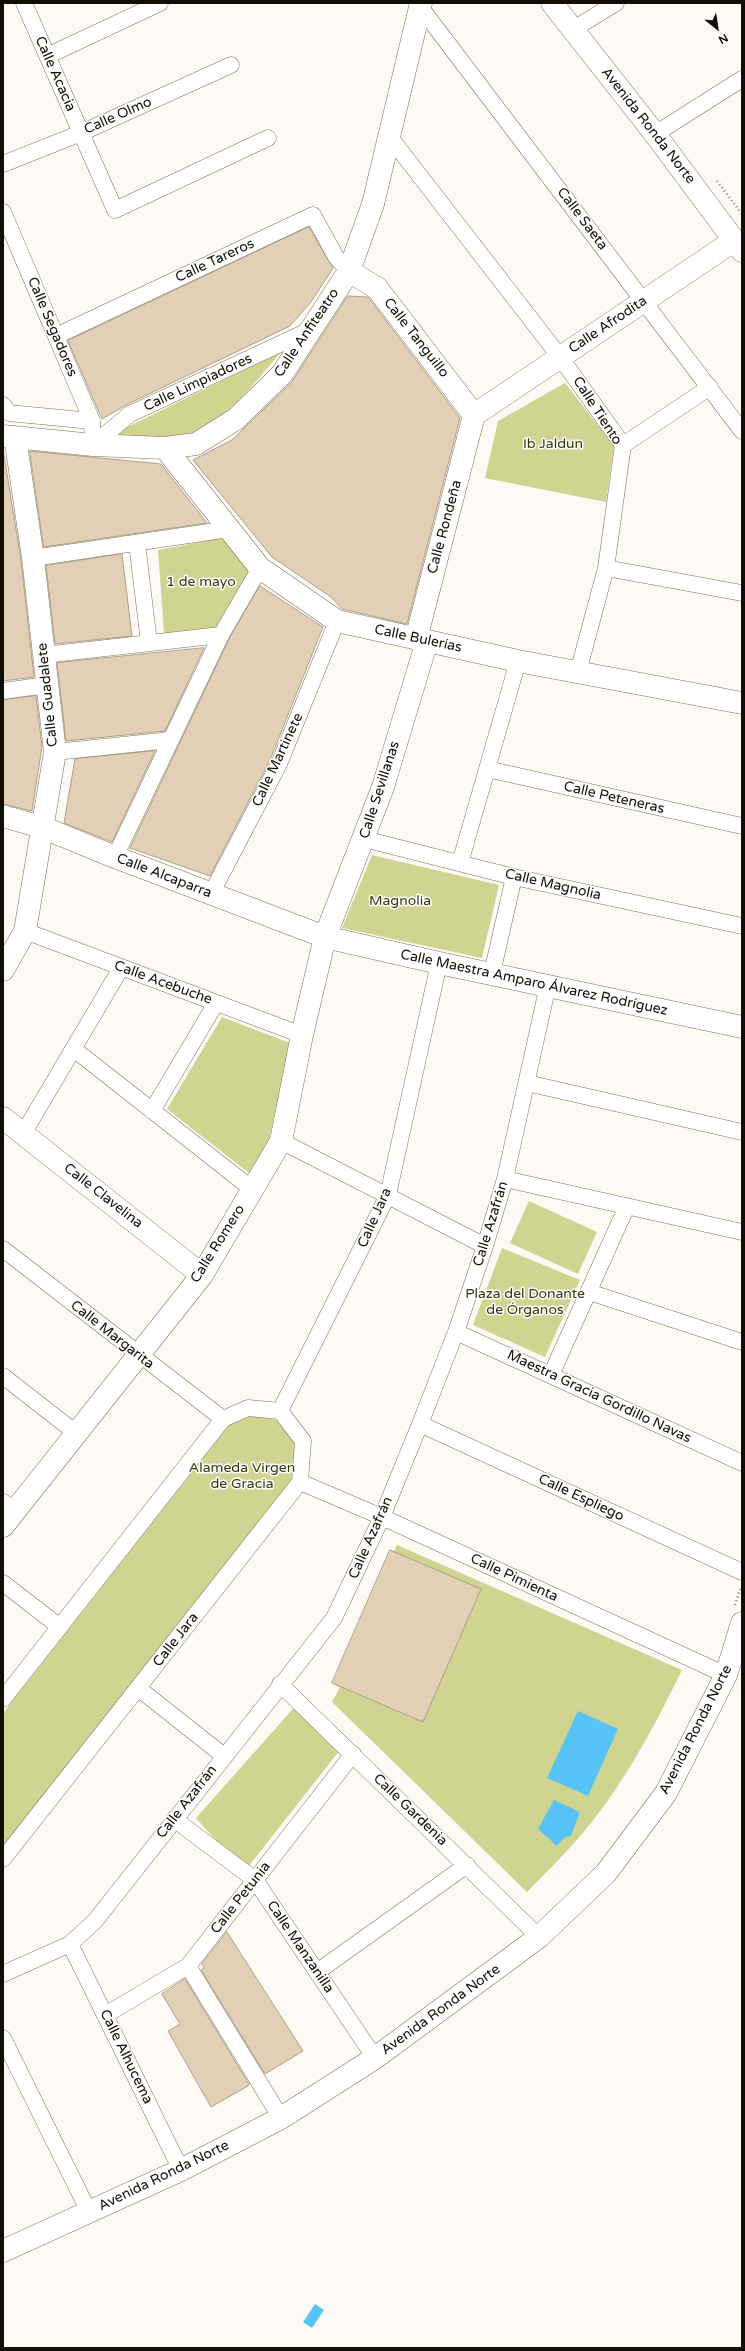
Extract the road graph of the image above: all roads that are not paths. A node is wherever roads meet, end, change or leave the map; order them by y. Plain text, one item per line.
1 (24, 3) edge
2 (160, 3) edge
3 (552, 3) edge
4 (616, 3) edge
5 (421, 5) edge
6 (572, 30) junction
7 (47, 56) junction
8 (232, 64) dead end
9 (742, 79) edge
10 (81, 133) junction
11 (655, 134) junction
12 (389, 136) junction
13 (268, 138) dead end
14 (3, 164) edge
15 (3, 212) edge
16 (740, 242) edge
17 (349, 271) junction
18 (645, 300) junction
19 (310, 330) junction
20 (56, 336) junction
21 (560, 357) junction
22 (710, 387) junction
23 (3, 405) edge
24 (474, 415) junction
25 (92, 420) junction
26 (742, 431) edge
27 (9, 437) edge
28 (94, 445) junction
29 (623, 445) junction
30 (165, 448) junction
31 (229, 529) junction
32 (136, 543) junction
33 (33, 558) junction
34 (260, 568) junction
35 (606, 568) junction
36 (742, 593) edge
37 (337, 621) junction
38 (221, 635) junction
39 (422, 640) junction
40 (148, 643) junction
41 (44, 655) junction
42 (518, 661) junction
43 (578, 672) junction
44 (47, 685) junction
45 (3, 691) edge
46 (742, 703) edge
47 (171, 740) junction
48 (55, 752) junction
49 (487, 770) junction
50 (3, 816) edge
51 (742, 826) edge
52 (44, 828) junction
53 (364, 838) junction
54 (114, 857) junction
55 (460, 863) junction
56 (514, 877) junction
57 (211, 894) junction
58 (742, 926) edge
59 (25, 931) junction
60 (325, 936) junction
61 (439, 963) junction
62 (121, 968) junction
63 (3, 970) edge
64 (492, 973) junction
65 (548, 985) junction
66 (216, 1003) junction
67 (742, 1027) edge
68 (302, 1035) junction
69 (74, 1050) junction
70 (527, 1083) junction
71 (152, 1111) junction
72 (3, 1118) edge
73 (742, 1132) edge
74 (24, 1134) junction
75 (281, 1141) junction
76 (505, 1179) junction
77 (252, 1189) junction
78 (388, 1195) junction
79 (627, 1206) junction
80 (742, 1232) edge
81 (486, 1246) junction
82 (3, 1249) edge
83 (202, 1275) junction
84 (589, 1292) junction
85 (456, 1332) junction
86 (742, 1342) edge
87 (137, 1355) junction
88 (3, 1376) edge
89 (551, 1376) junction
90 (280, 1411) junction
91 (223, 1419) junction
92 (420, 1424) junction
93 (76, 1433) junction
94 (742, 1463) edge
95 (300, 1482) junction
96 (7, 1513) edge
97 (382, 1517) junction
98 (742, 1572) edge
99 (3, 1583) edge
100 (737, 1617) edge
101 (60, 1627) junction
102 (726, 1675) junction
103 (280, 1684) junction
104 (138, 1688) junction
105 (3, 1699) edge
106 (353, 1754) junction
107 (224, 1756) junction
108 (174, 1819) junction
109 (3, 1860) edge
110 (467, 1865) junction
111 (255, 1880) junction
112 (539, 1937) junction
113 (70, 1944) junction
114 (188, 1966) junction
115 (317, 1972) junction
116 (3, 1974) edge
117 (105, 2015) junction
118 (3, 2038) edge
119 (374, 2058) junction
120 (281, 2118) junction
121 (181, 2170) junction
122 (89, 2212) junction
123 (3, 2251) edge

1 - 7 street, Calle Acacia
2 - 7 street
3 - 6 street, Avenida Ronda Norte
4 - 6 street
5 - 12 street, Calle Anfiteatro
5 - 18 street, Calle Saeta
6 - 11 street, Avenida Ronda Norte
7 - 10 street, Calle Acacia
8 - 10 street, Calle Olmo
9 - 11 street
10 - 13 street, Calle Acacia
10 - 14 street, Calle Olmo
11 - 16 street, Avenida Ronda Norte
12 - 17 street, Calle Anfiteatro
12 - 21 street, Calle Tiento
15 - 20 street, Calle Segadores
16 - 18 street, Calle Afrodita
17 - 19 street, Calle Anfiteatro
17 - 20 street, Calle Tareros
17 - 24 street, Calle Tanguillo
18 - 21 street, Calle Afrodita
18 - 22 street, Calle Saeta
19 - 28 street, Calle Limpiadores
19 - 30 street, Calle Anfiteatro
20 - 25 street, Calle Segadores
21 - 24 street, Calle Afrodita
21 - 29 street, Calle Tiento
22 - 26 street, Calle Saeta
22 - 29 street
23 - 25 street
24 - 39 street, Calle Rondeña
25 - 28 street, Calle Segadores
27 - 28 street, Calle Anfiteatro
27 - 33 street, Calle Guadalete
28 - 30 street, Calle Anfiteatro
29 - 35 street, Calle Tiento
30 - 31 street, Calle Bulerías
31 - 32 street
31 - 34 street, Calle Bulerías
32 - 33 street
32 - 40 street
33 - 41 street, Calle Guadalete
34 - 37 street, Calle Bulerías
34 - 38 street
35 - 36 street
35 - 43 street, Calle Tiento
37 - 39 street, Calle Bulerías
37 - 57 street, Calle Martinete
38 - 40 street
38 - 47 street
39 - 42 street, Calle Bulerías
39 - 53 street, Calle Sevillanas
40 - 41 street
41 - 44 street, Calle Guadalete
42 - 43 street, Calle Bulerías
42 - 49 street
43 - 46 street, Calle Bulerías
44 - 45 street
44 - 48 street, Calle Guadalete
47 - 48 street
47 - 54 street
48 - 52 street, Calle Guadalete
49 - 51 street, Calle Peteneras
49 - 55 street
50 - 52 street, Calle Alcaparra
52 - 54 street, Calle Alcaparra
52 - 59 street, Calle Guadalete
53 - 55 street, Calle Magnolia
53 - 60 street, Calle Sevillanas
54 - 57 street, Calle Alcaparra
55 - 56 street, Calle Magnolia
56 - 58 street, Calle Magnolia
56 - 64 street
57 - 60 street, Calle Alcaparra
59 - 62 street, Calle Acebuche
59 - 63 street, Calle Guadalete
60 - 61 street, Calle Maestra Amparo Álvarez Rodríguez
60 - 68 street, Calle Romero
61 - 64 street, Calle Maestra Amparo Álvarez Rodríguez
61 - 78 street, Calle Jara
62 - 66 street, Calle Acebuche
62 - 69 street
64 - 65 street, Calle Maestra Amparo Álvarez Rodríguez
65 - 67 street, Calle Maestra Amparo Álvarez Rodríguez
65 - 70 street, Calle Azafrán
66 - 68 street, Calle Acebuche
66 - 71 street
68 - 75 street, Calle Romero
69 - 71 street
69 - 74 street
70 - 73 street
70 - 76 street, Calle Azafrán
71 - 77 street
72 - 74 street, Calle Clavelina
74 - 83 street, Calle Clavelina
75 - 77 street, Calle Romero
75 - 78 street
76 - 79 street
76 - 81 street, Calle Azafrán
77 - 83 street, Calle Romero
78 - 81 street
78 - 90 street, Calle Jara
79 - 80 street
79 - 84 street
81 - 85 street, Calle Azafrán
82 - 87 street, Calle Margarita
83 - 87 street, Calle Romero
84 - 86 street
84 - 89 street
85 - 89 street, Maestra Gracia Gordillo Navas
85 - 92 street, Calle Azafrán
87 - 91 street, Calle Margarita
87 - 93 street, Calle Romero
88 - 93 street
89 - 94 street, Maestra Gracia Gordillo Navas
90 - 91 street
90 - 95 street
91 - 101 street
92 - 97 street, Calle Azafrán
92 - 98 street, Calle Espliego
93 - 96 street, Calle Romero
95 - 97 street, Calle Pimienta
95 - 104 street, Calle Jara
97 - 102 street, Calle Pimienta
97 - 103 street, Calle Azafrán
99 - 101 street
100 - 102 street, Avenida Ronda Norte
101 - 105 street
102 - 112 street, Avenida Ronda Norte
103 - 106 street, Calle Gardenia
103 - 107 street, Calle Azafrán
104 - 107 street
104 - 109 street, Calle Jara
106 - 110 street, Calle Gardenia
106 - 111 street, Calle Petunia
107 - 108 street, Calle Azafrán
108 - 111 street, Calle Manzanilla
108 - 113 street, Calle Azafrán
110 - 112 street, Calle Gardenia
110 - 115 street
111 - 114 street, Calle Petunia
111 - 115 street, Calle Manzanilla
112 - 119 street, Avenida Ronda Norte
113 - 116 street, Calle Azafrán
113 - 117 street, Calle Alhucema
114 - 117 street, Calle Petunia
114 - 120 street
115 - 119 street, Calle Manzanilla
117 - 121 street, Calle Alhucema
118 - 122 street
119 - 120 street, Avenida Ronda Norte
120 - 121 street, Avenida Ronda Norte
121 - 122 street, Avenida Ronda Norte
122 - 123 street, Avenida Ronda Norte

